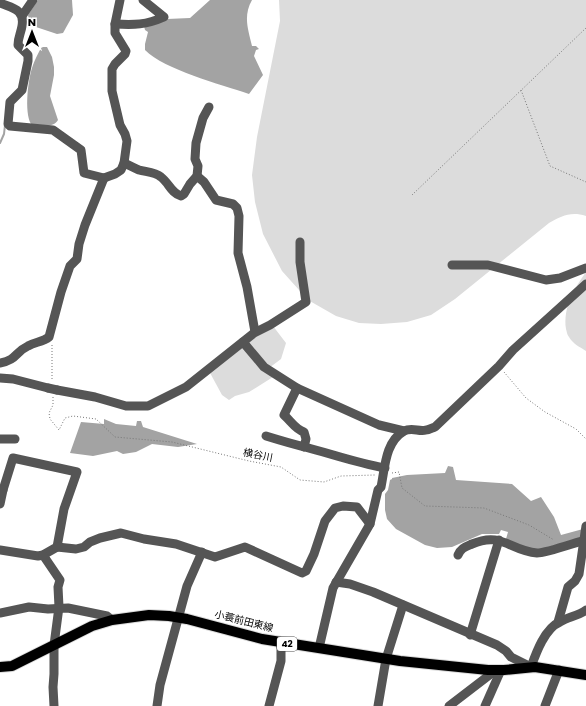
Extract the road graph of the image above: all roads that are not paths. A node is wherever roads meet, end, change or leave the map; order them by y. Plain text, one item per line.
1 (33, 0) edge
2 (120, 0) edge
3 (143, 0) edge
4 (0, 3) edge
5 (22, 21) junction
6 (115, 24) junction
7 (209, 107) dead end
8 (124, 163) junction
9 (197, 176) junction
10 (104, 178) junction
11 (300, 242) dead end
12 (452, 265) dead end
13 (586, 268) edge
14 (586, 284) edge
15 (255, 332) junction
16 (243, 342) junction
17 (0, 363) edge
18 (0, 378) edge
19 (297, 388) junction
20 (404, 431) junction
21 (266, 436) dead end
22 (0, 439) edge
23 (15, 439) dead end
24 (304, 447) junction
25 (384, 471) junction
26 (2, 489) edge
27 (0, 504) edge
28 (370, 524) junction
29 (586, 526) edge
30 (499, 540) junction
31 (585, 540) junction
32 (57, 547) junction
33 (0, 550) edge
34 (202, 552) junction
35 (43, 555) junction
36 (458, 555) dead end
37 (336, 582) junction
38 (403, 605) junction
39 (60, 608) junction
40 (586, 610) edge
41 (0, 613) edge
42 (179, 618) junction
43 (112, 620) junction
44 (558, 622) junction
45 (470, 635) junction
46 (281, 642) junction
47 (54, 645) junction
48 (319, 648) junction
49 (386, 659) junction
50 (0, 667) edge
51 (531, 667) junction
52 (498, 670) junction
53 (559, 670) junction
54 (586, 675) edge
55 (54, 706) edge
56 (157, 706) edge
57 (269, 706) edge
58 (378, 706) edge
59 (449, 706) edge
60 (485, 706) edge
61 (545, 706) edge

1 - 5 street
2 - 6 street
3 - 6 street
4 - 5 street
5 - 10 street
6 - 8 street
7 - 9 street
8 - 9 street
8 - 10 street
9 - 15 street
10 - 17 street
11 - 15 street
12 - 13 street
14 - 20 street
15 - 16 street
16 - 18 street
16 - 19 street
19 - 20 street
19 - 24 street
20 - 25 street
21 - 24 street
22 - 23 street
24 - 25 street
25 - 28 street
26 - 27 street
26 - 32 street
28 - 34 street
28 - 37 street
29 - 31 street
30 - 31 street
30 - 36 street
30 - 45 street
31 - 44 street
32 - 34 street
32 - 35 street
33 - 35 street
34 - 42 street
35 - 39 street
37 - 38 street
37 - 48 street
38 - 45 street
38 - 49 street
39 - 41 street
39 - 43 street
39 - 47 street
40 - 44 street
42 - 43 main road, 小蓑前田東線 / 42
42 - 46 main road, 小蓑前田東線 / 42
42 - 56 street
43 - 47 main road, 小蓑前田東線 / 42
44 - 51 street
45 - 51 street
46 - 48 main road, 小蓑前田東線 / 42
46 - 57 street
47 - 50 main road, 小蓑前田東線 / 42
47 - 55 street
48 - 49 main road, 小蓑前田東線 / 42
49 - 52 main road, 小蓑前田東線 / 42
49 - 58 street
51 - 52 main road, 小蓑前田東線 / 42
51 - 53 main road, 小蓑前田東線 / 42
52 - 59 street
52 - 60 street
53 - 54 main road, 小蓑前田東線 / 42
53 - 61 street

